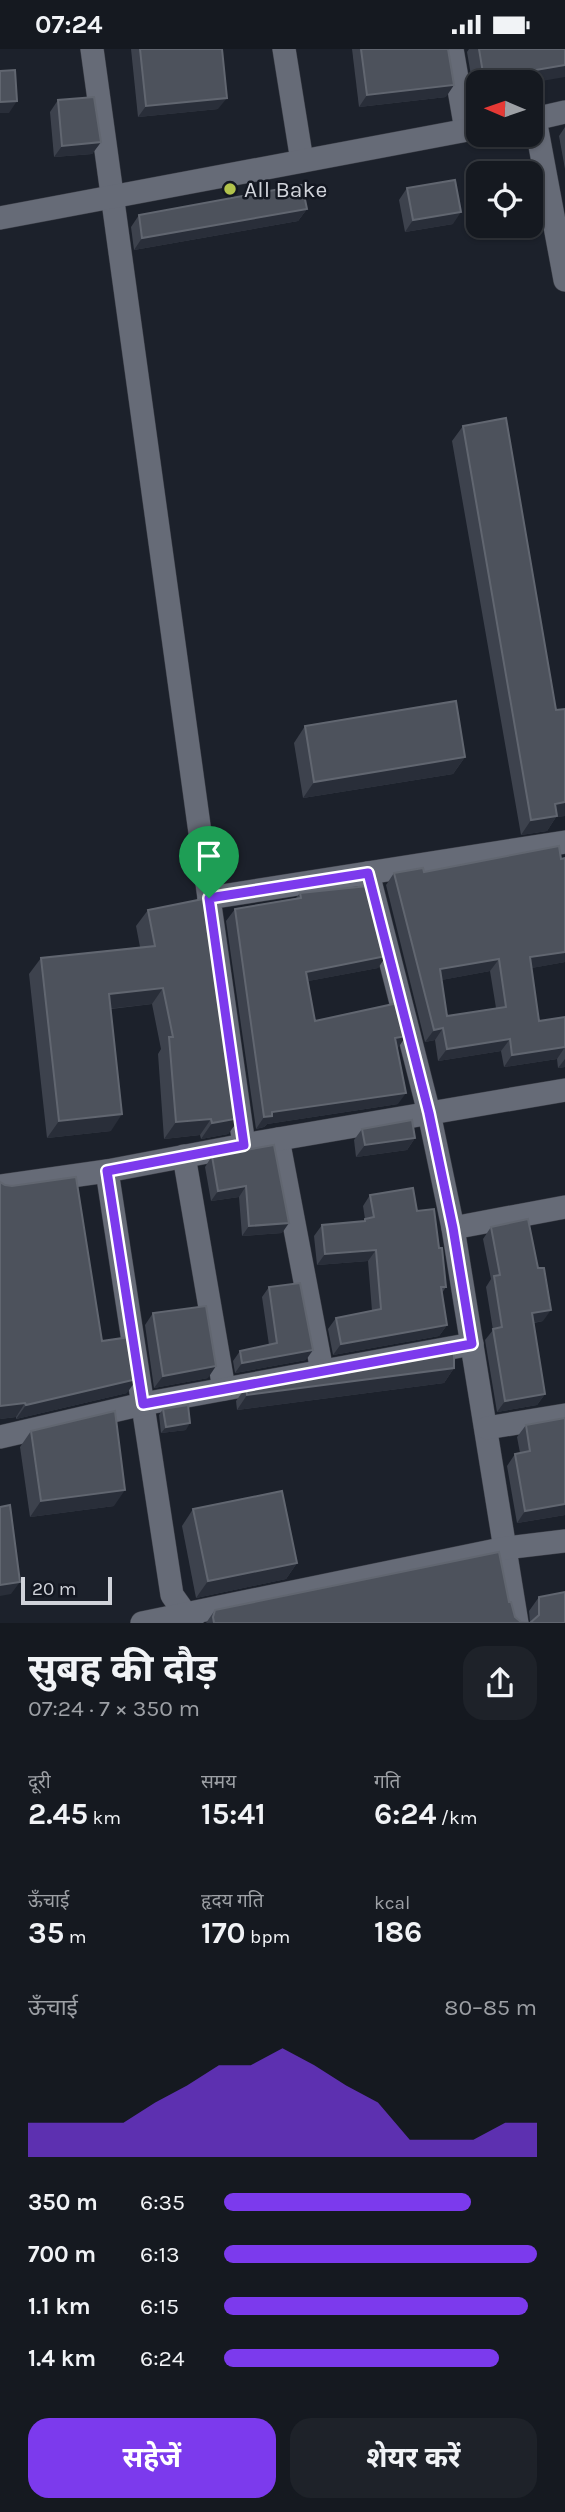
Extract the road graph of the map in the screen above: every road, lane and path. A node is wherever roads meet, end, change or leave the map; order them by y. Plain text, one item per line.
1 (92, 49) edge
2 (284, 49) edge
3 (452, 49) edge
4 (466, 105) edge
5 (565, 112) edge
6 (543, 118) edge
7 (466, 130) edge
8 (538, 147) edge
9 (302, 160) junction
10 (111, 196) junction
11 (0, 218) edge
12 (565, 280) edge
13 (565, 842) edge
14 (368, 873) junction
15 (209, 898) junction
16 (565, 1090) edge
17 (429, 1113) junction
18 (278, 1139) junction
19 (244, 1145) junction
20 (184, 1156) junction
21 (107, 1171) junction
22 (0, 1186) edge
23 (565, 1207) edge
24 (453, 1228) junction
25 (472, 1344) junction
26 (322, 1371) junction
27 (224, 1389) junction
28 (143, 1404) junction
29 (565, 1415) edge
30 (487, 1428) junction
31 (0, 1437) edge
32 (565, 1541) edge
33 (506, 1548) junction
34 (189, 1619) edge
35 (142, 1623) edge
36 (517, 1623) edge

1 - 10 street
2 - 9 street
3 - 4 street
5 - 6 street
7 - 9 street
8 - 12 street
9 - 10 street
10 - 11 street
10 - 15 street
13 - 14 street
14 - 15 street
14 - 17 street
15 - 19 street
16 - 17 street
17 - 18 street
17 - 24 street
18 - 19 street
18 - 26 street
19 - 20 street
20 - 21 street
20 - 27 street
21 - 22 street
21 - 28 street
23 - 24 street
24 - 25 street
25 - 26 street
25 - 30 street
26 - 27 street
27 - 28 street
28 - 31 street
28 - 34 street
29 - 30 street
30 - 33 street
32 - 33 street
33 - 34 street
33 - 36 street
34 - 35 street

